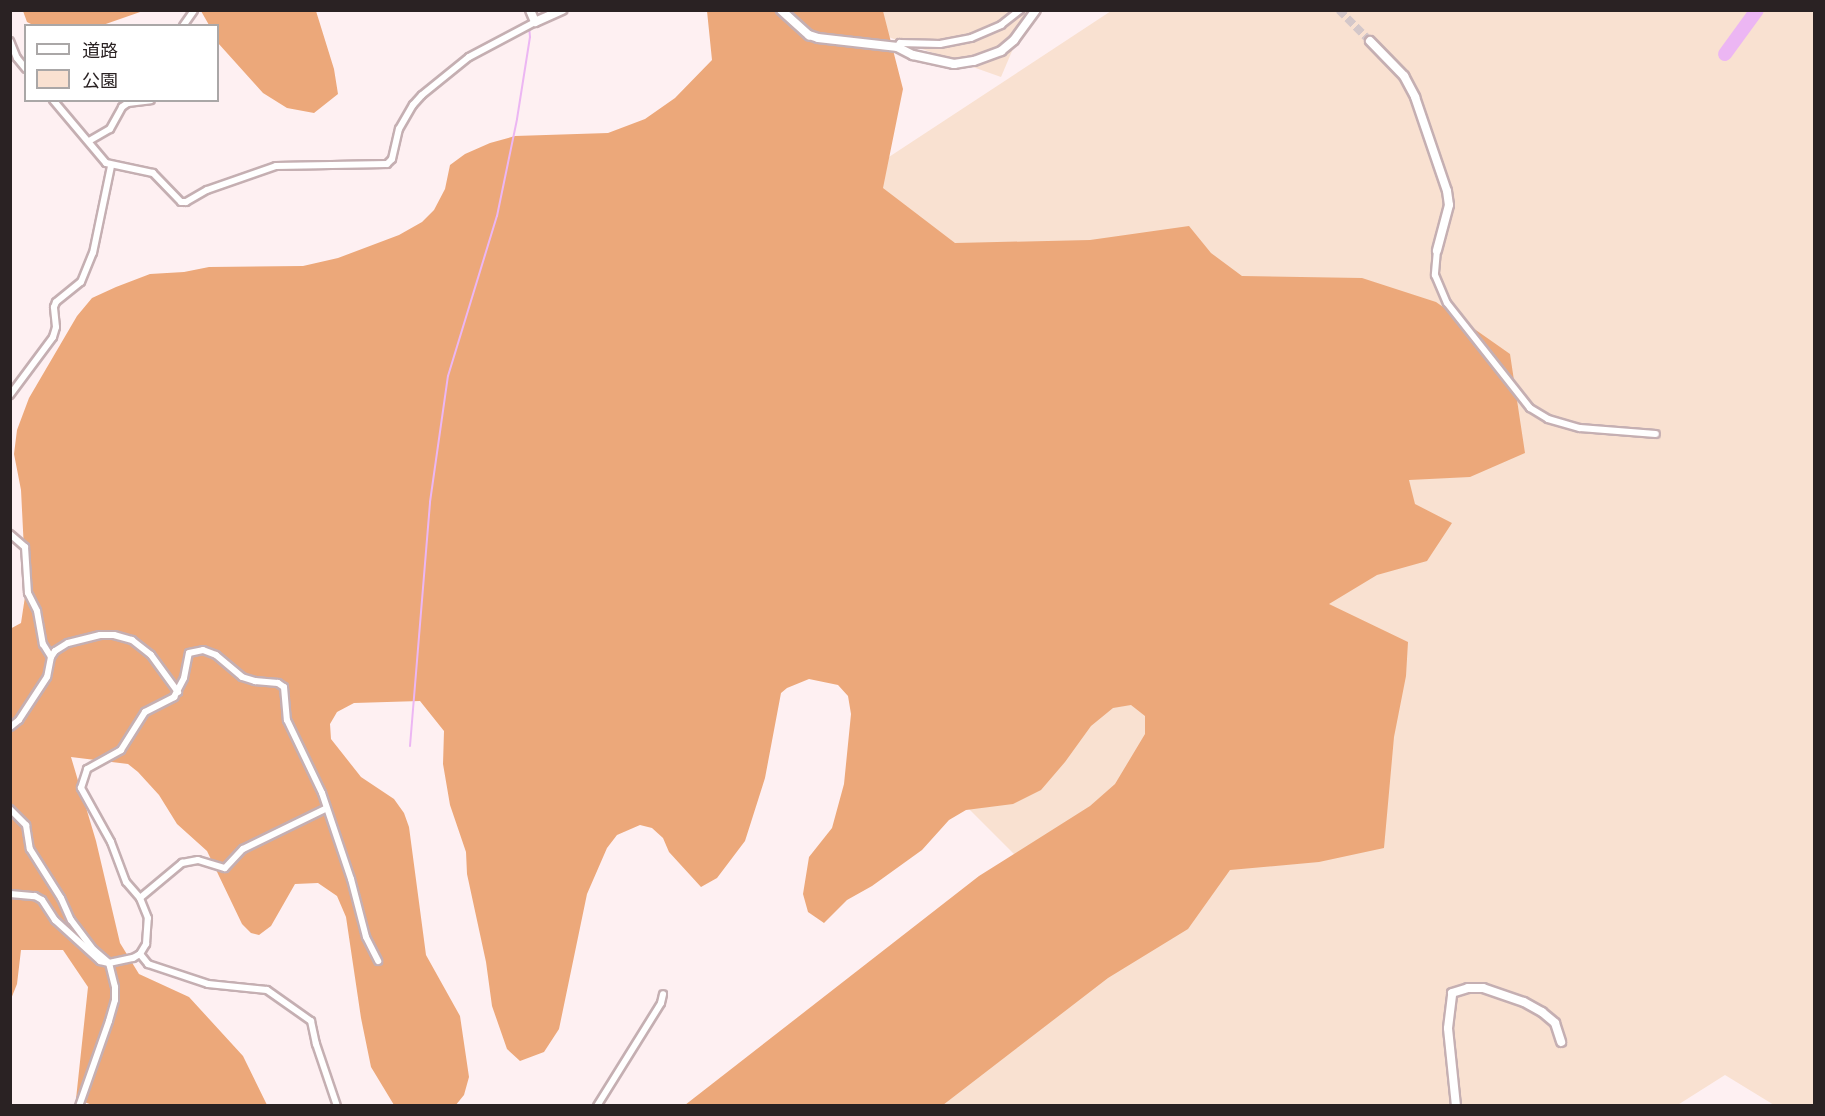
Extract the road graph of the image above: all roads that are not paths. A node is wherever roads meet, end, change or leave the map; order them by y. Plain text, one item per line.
1 (194, 10) edge
2 (530, 10) edge
3 (562, 10) edge
4 (780, 10) edge
5 (1020, 10) edge
6 (1036, 10) edge
7 (535, 22) junction
8 (184, 24) edge
9 (10, 41) edge
10 (1370, 41) tunnel mouth
11 (897, 47) junction
12 (24, 67) edge
13 (54, 102) edge
14 (130, 102) edge
15 (90, 141) junction
16 (111, 166) junction
17 (1437, 250) joint
18 (10, 395) edge
19 (1656, 434) dead end
20 (10, 534) edge
21 (51, 657) junction
22 (178, 692) junction
23 (10, 727) edge
24 (327, 808) junction
25 (10, 809) edge
26 (10, 894) edge
27 (140, 898) junction
28 (140, 954) junction
29 (378, 961) dead end
30 (109, 963) junction
31 (663, 994) dead end
32 (1561, 1042) dead end
33 (338, 1105) edge
34 (79, 1106) edge
35 (597, 1106) edge
36 (1456, 1106) edge

1 - 8 street
2 - 7 street
3 - 7 street
4 - 11 street
5 - 11 street
6 - 11 street
7 - 16 street
9 - 12 street
10 - 17 street
13 - 15 street
14 - 15 street
15 - 16 street
16 - 18 street
17 - 19 street
20 - 21 street
21 - 22 street
21 - 23 street
22 - 24 street
22 - 27 street
24 - 27 street
24 - 29 street
25 - 30 street
26 - 30 street
27 - 28 street
28 - 30 street
28 - 33 street
30 - 34 street
31 - 35 street
32 - 36 street

